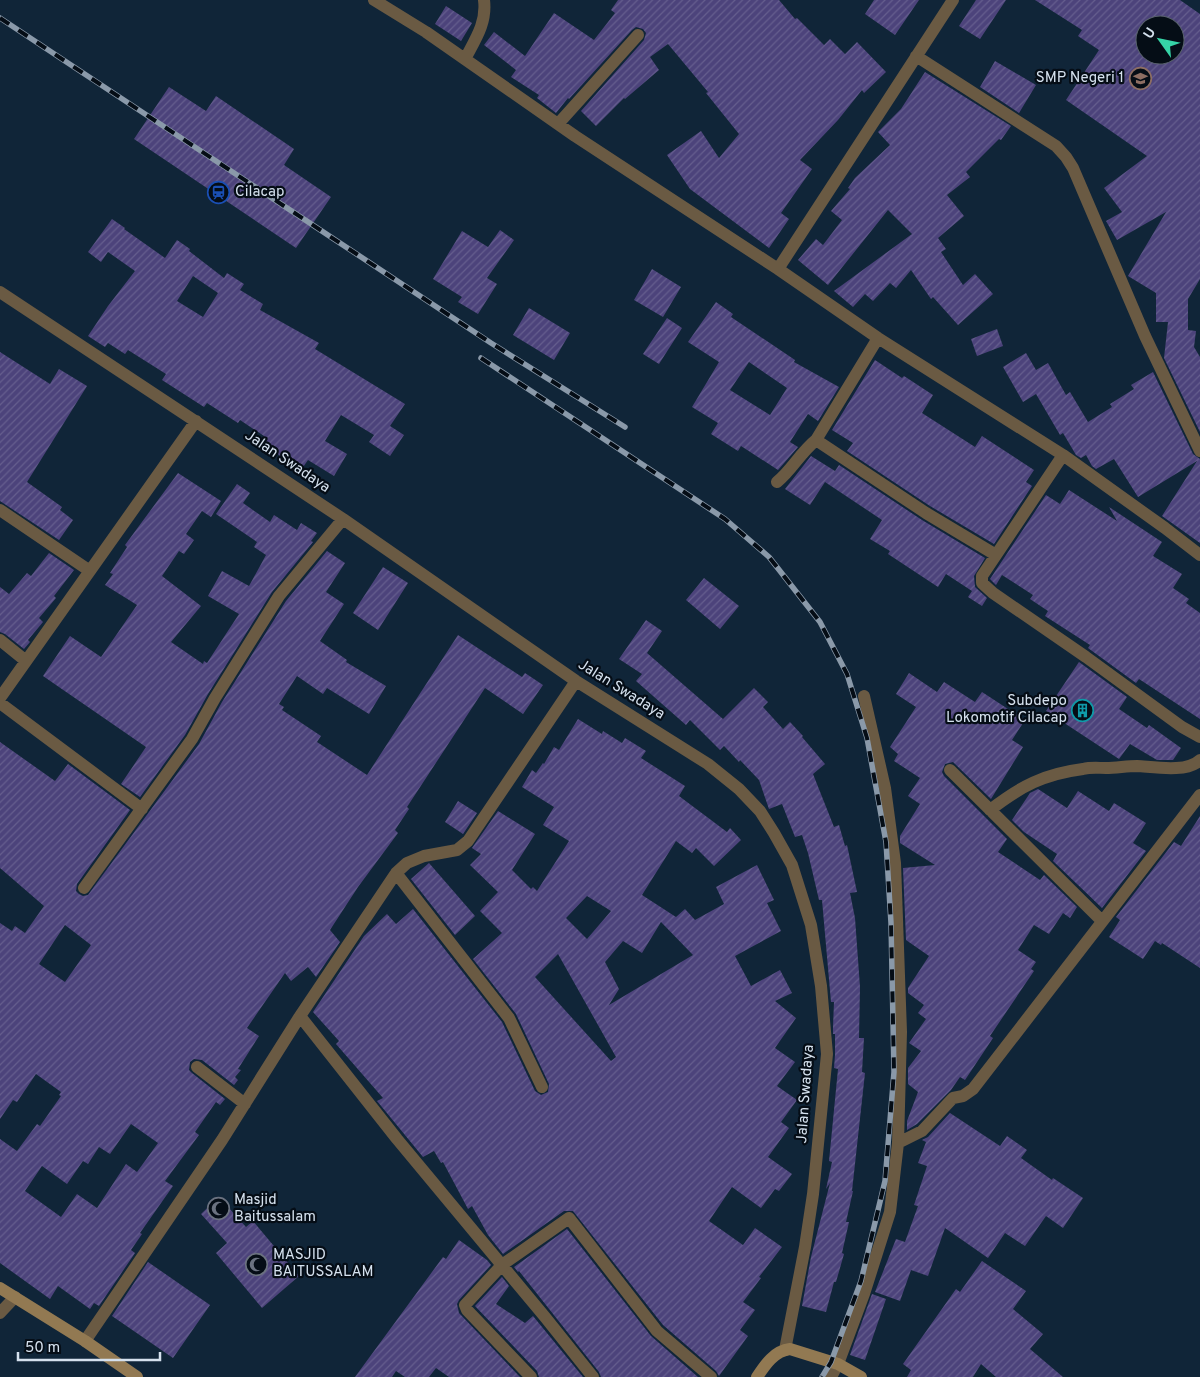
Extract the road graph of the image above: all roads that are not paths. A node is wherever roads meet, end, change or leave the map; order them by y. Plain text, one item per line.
1 (374, 0) edge
2 (484, 0) edge
3 (953, 0) edge
4 (638, 35) dead end
5 (916, 56) junction
6 (465, 59) junction
7 (558, 124) junction
8 (778, 270) junction
9 (0, 292) edge
10 (878, 338) junction
11 (196, 421) junction
12 (816, 440) junction
13 (1200, 451) edge
14 (1063, 455) junction
15 (777, 482) dead end
16 (0, 510) edge
17 (343, 520) junction
18 (996, 555) junction
19 (1200, 555) edge
20 (90, 571) junction
21 (0, 640) edge
22 (26, 661) junction
23 (576, 681) junction
24 (864, 696) dead end
25 (0, 698) edge
26 (0, 703) edge
27 (1200, 737) edge
28 (1200, 760) edge
29 (950, 770) dead end
30 (1200, 795) edge
31 (142, 809) junction
32 (990, 810) junction
33 (396, 873) junction
34 (84, 888) dead end
35 (1102, 921) junction
36 (300, 1016) junction
37 (197, 1067) dead end
38 (542, 1087) dead end
39 (244, 1104) junction
40 (898, 1143) junction
41 (502, 1266) junction
42 (0, 1288) edge
43 (15, 1297) junction
44 (0, 1313) edge
45 (85, 1341) junction
46 (785, 1350) junction
47 (838, 1364) junction
48 (137, 1377) edge
49 (531, 1377) edge
50 (593, 1377) edge
51 (711, 1377) edge
52 (757, 1377) edge
53 (831, 1377) edge
54 (861, 1377) edge

1 - 6 street
2 - 6 street
3 - 5 street
4 - 7 street
5 - 8 street
5 - 13 street
6 - 7 street
7 - 8 street
8 - 10 street
9 - 11 street, Jalan Swadaya
10 - 12 street
10 - 14 street
11 - 17 street, Jalan Swadaya
11 - 20 street
12 - 15 street
12 - 18 street
14 - 18 street
14 - 19 street
16 - 20 street
17 - 23 street, Jalan Swadaya
17 - 31 street
18 - 27 street
20 - 22 street
21 - 22 street
22 - 25 street
23 - 33 street
23 - 46 street, Jalan Swadaya
24 - 40 street
26 - 31 street
28 - 32 street
29 - 32 street
30 - 35 street
31 - 34 street
32 - 35 street
33 - 36 street
33 - 38 street
35 - 40 street
36 - 39 street
36 - 41 street
37 - 39 street
39 - 45 street
40 - 47 street
41 - 49 street
41 - 50 street
41 - 51 street
42 - 43 main road
43 - 44 street
43 - 45 main road
45 - 48 main road
46 - 47 main road
46 - 52 main road
47 - 53 street
47 - 54 main road

